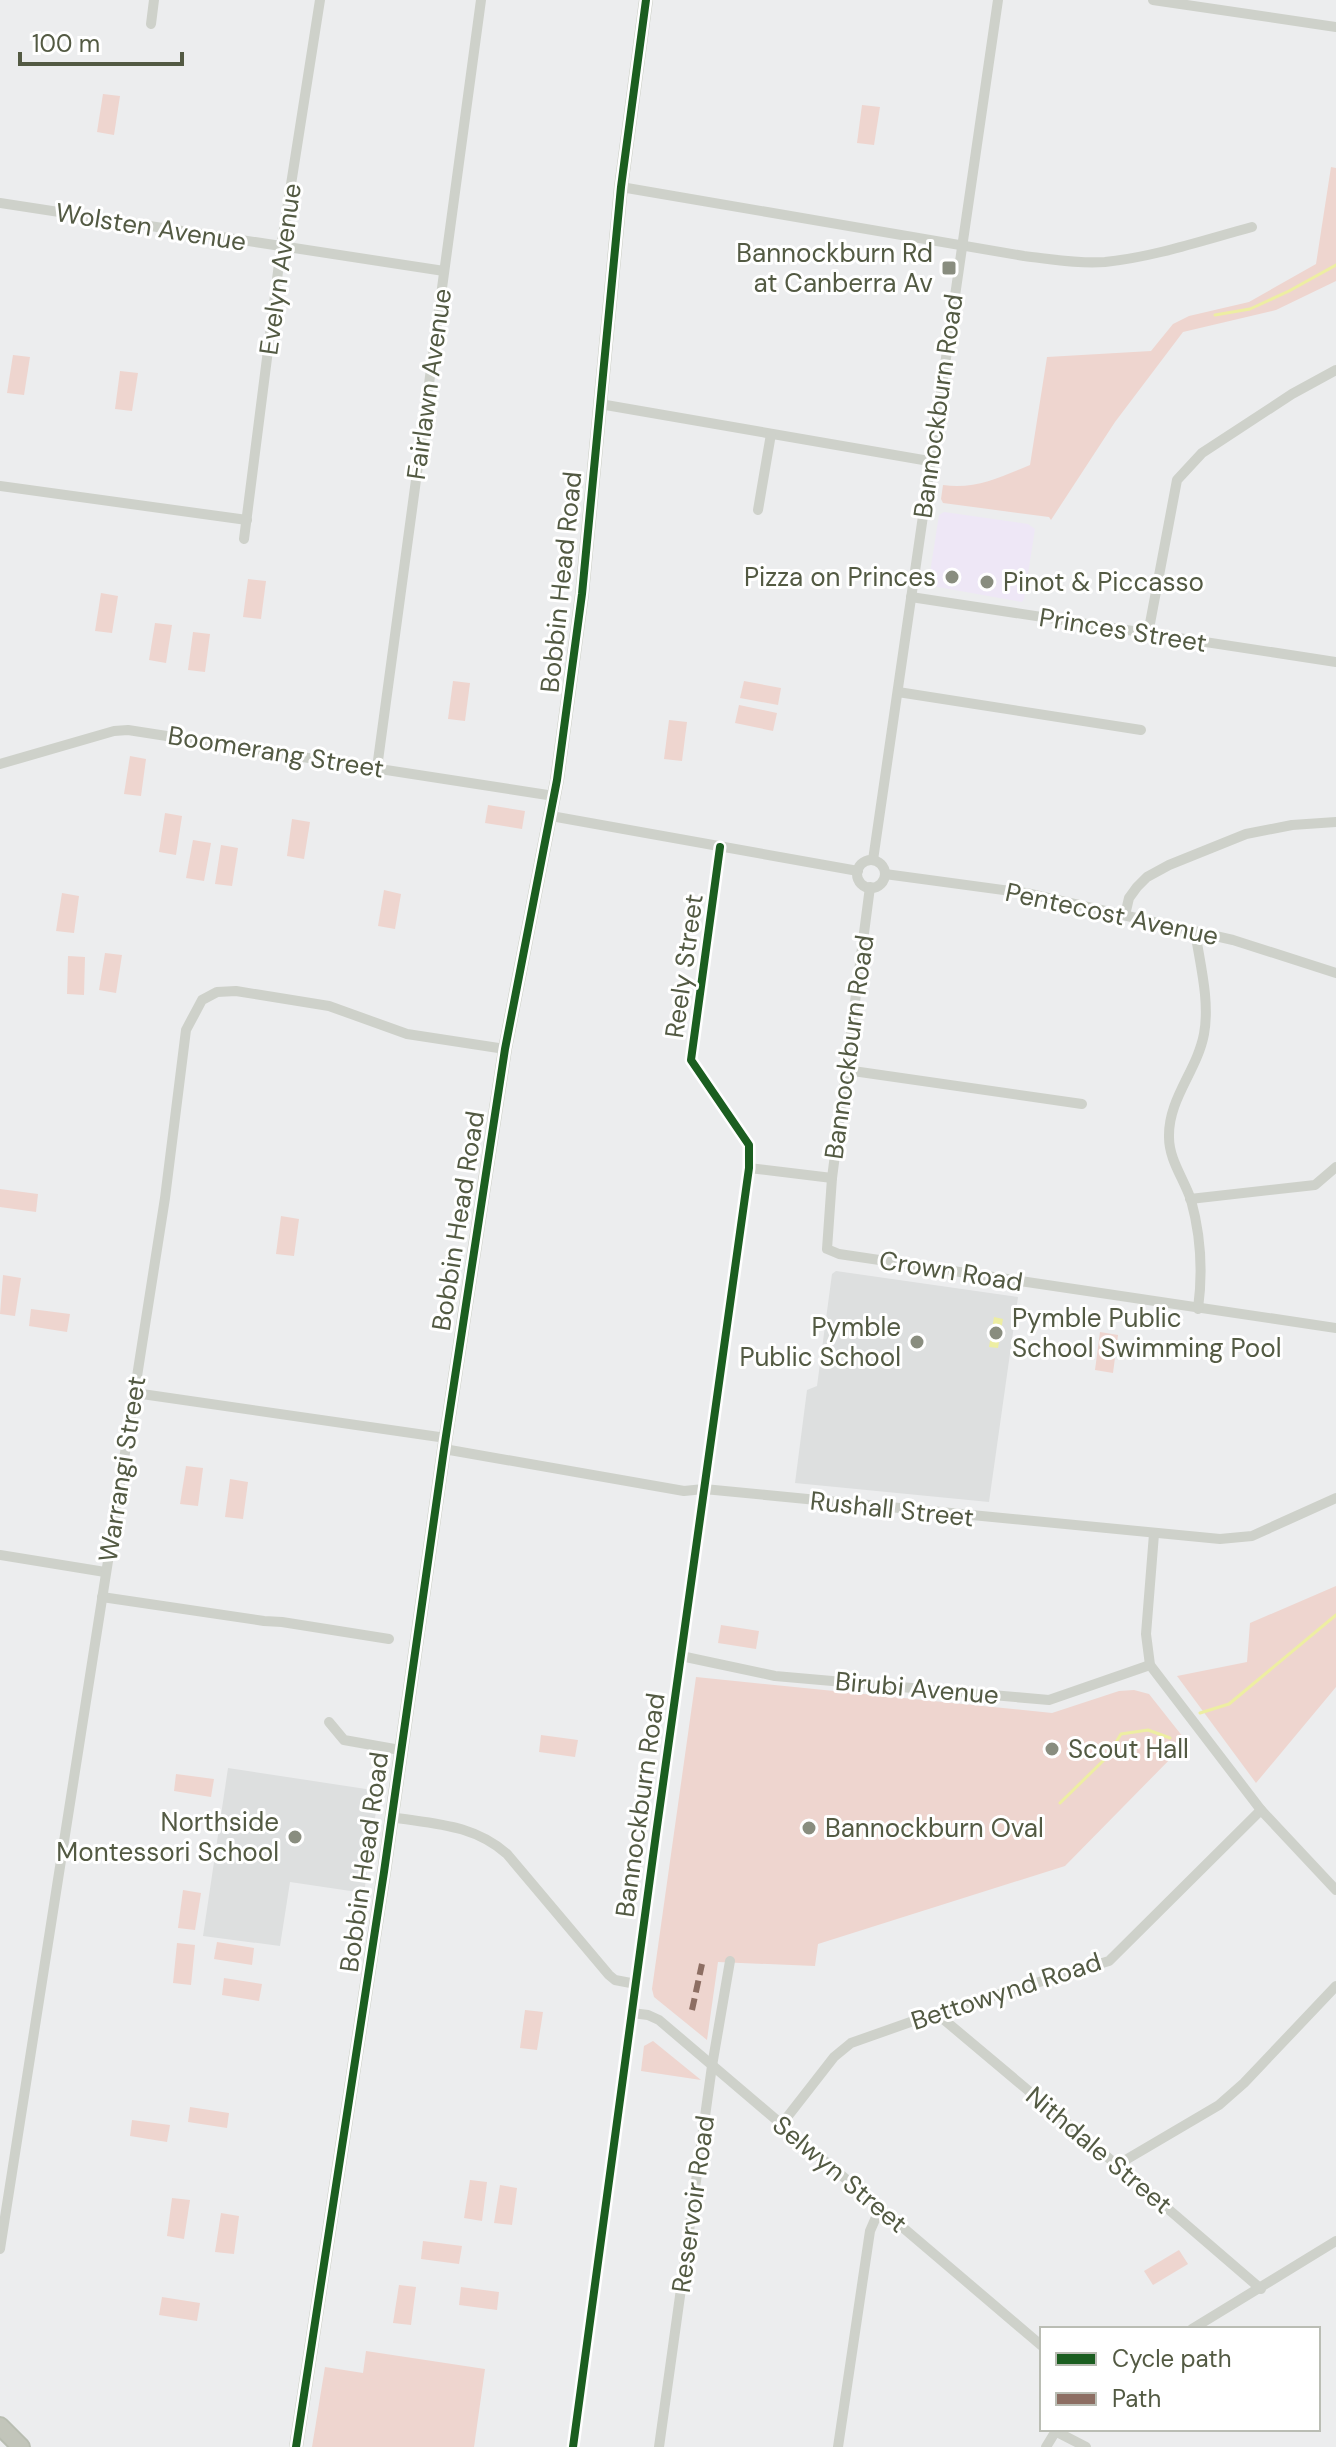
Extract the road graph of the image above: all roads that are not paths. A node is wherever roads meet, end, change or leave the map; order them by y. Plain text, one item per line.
1 (154, 0) edge
2 (320, 0) edge
3 (481, 0) edge
4 (646, 0) edge
5 (998, 0) edge
6 (1153, 0) edge
7 (151, 24) dead end
8 (1336, 27) edge
9 (621, 187) junction
10 (0, 203) edge
11 (1252, 227) dead end
12 (962, 245) junction
13 (281, 248) junction
14 (444, 271) junction
15 (1336, 370) edge
16 (600, 404) junction
17 (771, 434) junction
18 (929, 461) junction
19 (0, 486) edge
20 (758, 510) dead end
21 (247, 520) junction
22 (244, 539) dead end
23 (911, 597) junction
24 (1148, 634) junction
25 (1336, 662) edge
26 (898, 692) junction
27 (1141, 730) dead end
28 (0, 764) edge
29 (377, 768) junction
30 (554, 796) junction
31 (551, 816) junction
32 (1336, 822) edge
33 (720, 847) junction
34 (873, 860) junction
35 (858, 871) junction
36 (885, 874) junction
37 (870, 887) junction
38 (1125, 915) junction
39 (1195, 931) junction
40 (1336, 973) edge
41 (505, 1049) junction
42 (846, 1070) junction
43 (1082, 1104) dead end
44 (1336, 1167) edge
45 (749, 1168) junction
46 (832, 1178) junction
47 (1190, 1199) junction
48 (1198, 1309) junction
49 (1336, 1328) edge
50 (135, 1393) junction
51 (445, 1443) junction
52 (704, 1489) junction
53 (1336, 1498) edge
54 (1154, 1534) junction
55 (0, 1555) edge
56 (105, 1572) junction
57 (102, 1597) junction
58 (389, 1639) dead end
59 (681, 1656) junction
60 (1150, 1665) junction
61 (329, 1722) dead end
62 (400, 1750) junction
63 (1261, 1810) junction
64 (391, 1817) junction
65 (1336, 1890) edge
66 (730, 1961) dead end
67 (636, 1984) junction
68 (1336, 1986) edge
69 (632, 2013) junction
70 (936, 2013) junction
71 (712, 2066) junction
72 (781, 2125) junction
73 (1117, 2165) junction
74 (880, 2208) junction
75 (1336, 2241) edge
76 (0, 2249) edge
77 (1261, 2289) junction
78 (1195, 2327) edge
79 (1040, 2344) edge
80 (0, 2426) edge
81 (1058, 2431) edge
82 (21, 2447) edge
83 (296, 2447) edge
84 (573, 2447) edge
85 (659, 2447) edge
86 (838, 2447) edge
87 (1086, 2447) edge

1 - 7 street
2 - 13 street, Evelyn Avenue
3 - 14 street, Fairlawn Avenue
4 - 9 main road, Bobbin Head Road
5 - 12 street, Bannockburn Road
6 - 8 street
9 - 12 street
9 - 16 main road, Bobbin Head Road
10 - 13 street, Wolsten Avenue
11 - 12 street
12 - 18 street, Bannockburn Road
13 - 14 street, Wolsten Avenue
13 - 21 street, Evelyn Avenue
14 - 29 street, Fairlawn Avenue
15 - 24 street
16 - 17 street
16 - 30 main road, Bobbin Head Road
17 - 18 street
17 - 20 street
18 - 23 street, Bannockburn Road
19 - 21 street
21 - 22 street, Evelyn Avenue
23 - 24 street, Princes Street
23 - 26 street, Bannockburn Road
24 - 25 street, Princes Street
26 - 27 street
26 - 34 street, Bannockburn Road
28 - 29 street, Boomerang Street
29 - 30 street, Boomerang Street
30 - 31 main road, Bobbin Head Road
31 - 33 street
31 - 41 main road, Bobbin Head Road
32 - 38 street
33 - 35 street
33 - 45 street, Reely Street
34 - 35 street
34 - 36 street
35 - 37 street
36 - 37 street
36 - 38 street, Pentecost Avenue
37 - 42 street, Bannockburn Road
38 - 39 street, Pentecost Avenue
39 - 40 street, Pentecost Avenue
39 - 47 street
41 - 50 street, Warrangi Street
41 - 51 main road, Bobbin Head Road
42 - 43 street
42 - 46 street, Bannockburn Road
44 - 47 street
45 - 46 street, Bannockburn Road
45 - 52 street, Bannockburn Road
46 - 48 street, Crown Road
47 - 48 street
48 - 49 street, Crown Road
50 - 51 street, Rushall Street
50 - 56 street, Warrangi Street
51 - 52 street, Rushall Street
51 - 62 main road, Bobbin Head Road
52 - 54 street, Rushall Street
52 - 59 street, Bannockburn Road
53 - 54 street, Rushall Street
54 - 60 street
55 - 56 street
56 - 57 street, Warrangi Street
57 - 58 street
57 - 76 street, Warrangi Street
59 - 60 street, Birubi Avenue
59 - 67 street, Bannockburn Road
60 - 63 street
61 - 62 street
62 - 64 main road, Bobbin Head Road
63 - 65 street
63 - 70 street, Bettowynd Road
64 - 67 street
64 - 83 main road, Bobbin Head Road
66 - 71 street, Reservoir Road
67 - 69 street, Bannockburn Road
68 - 73 street
69 - 71 street, Selwyn Street
69 - 84 street, Bannockburn Road
70 - 72 street, Bettowynd Road
70 - 73 street, Nithdale Street
71 - 72 street, Selwyn Street
71 - 85 street, Reservoir Road
72 - 74 street, Selwyn Street
73 - 77 street, Nithdale Street
74 - 79 street, Selwyn Street
74 - 86 street
75 - 77 street
77 - 78 street
80 - 82 highway
81 - 87 street

